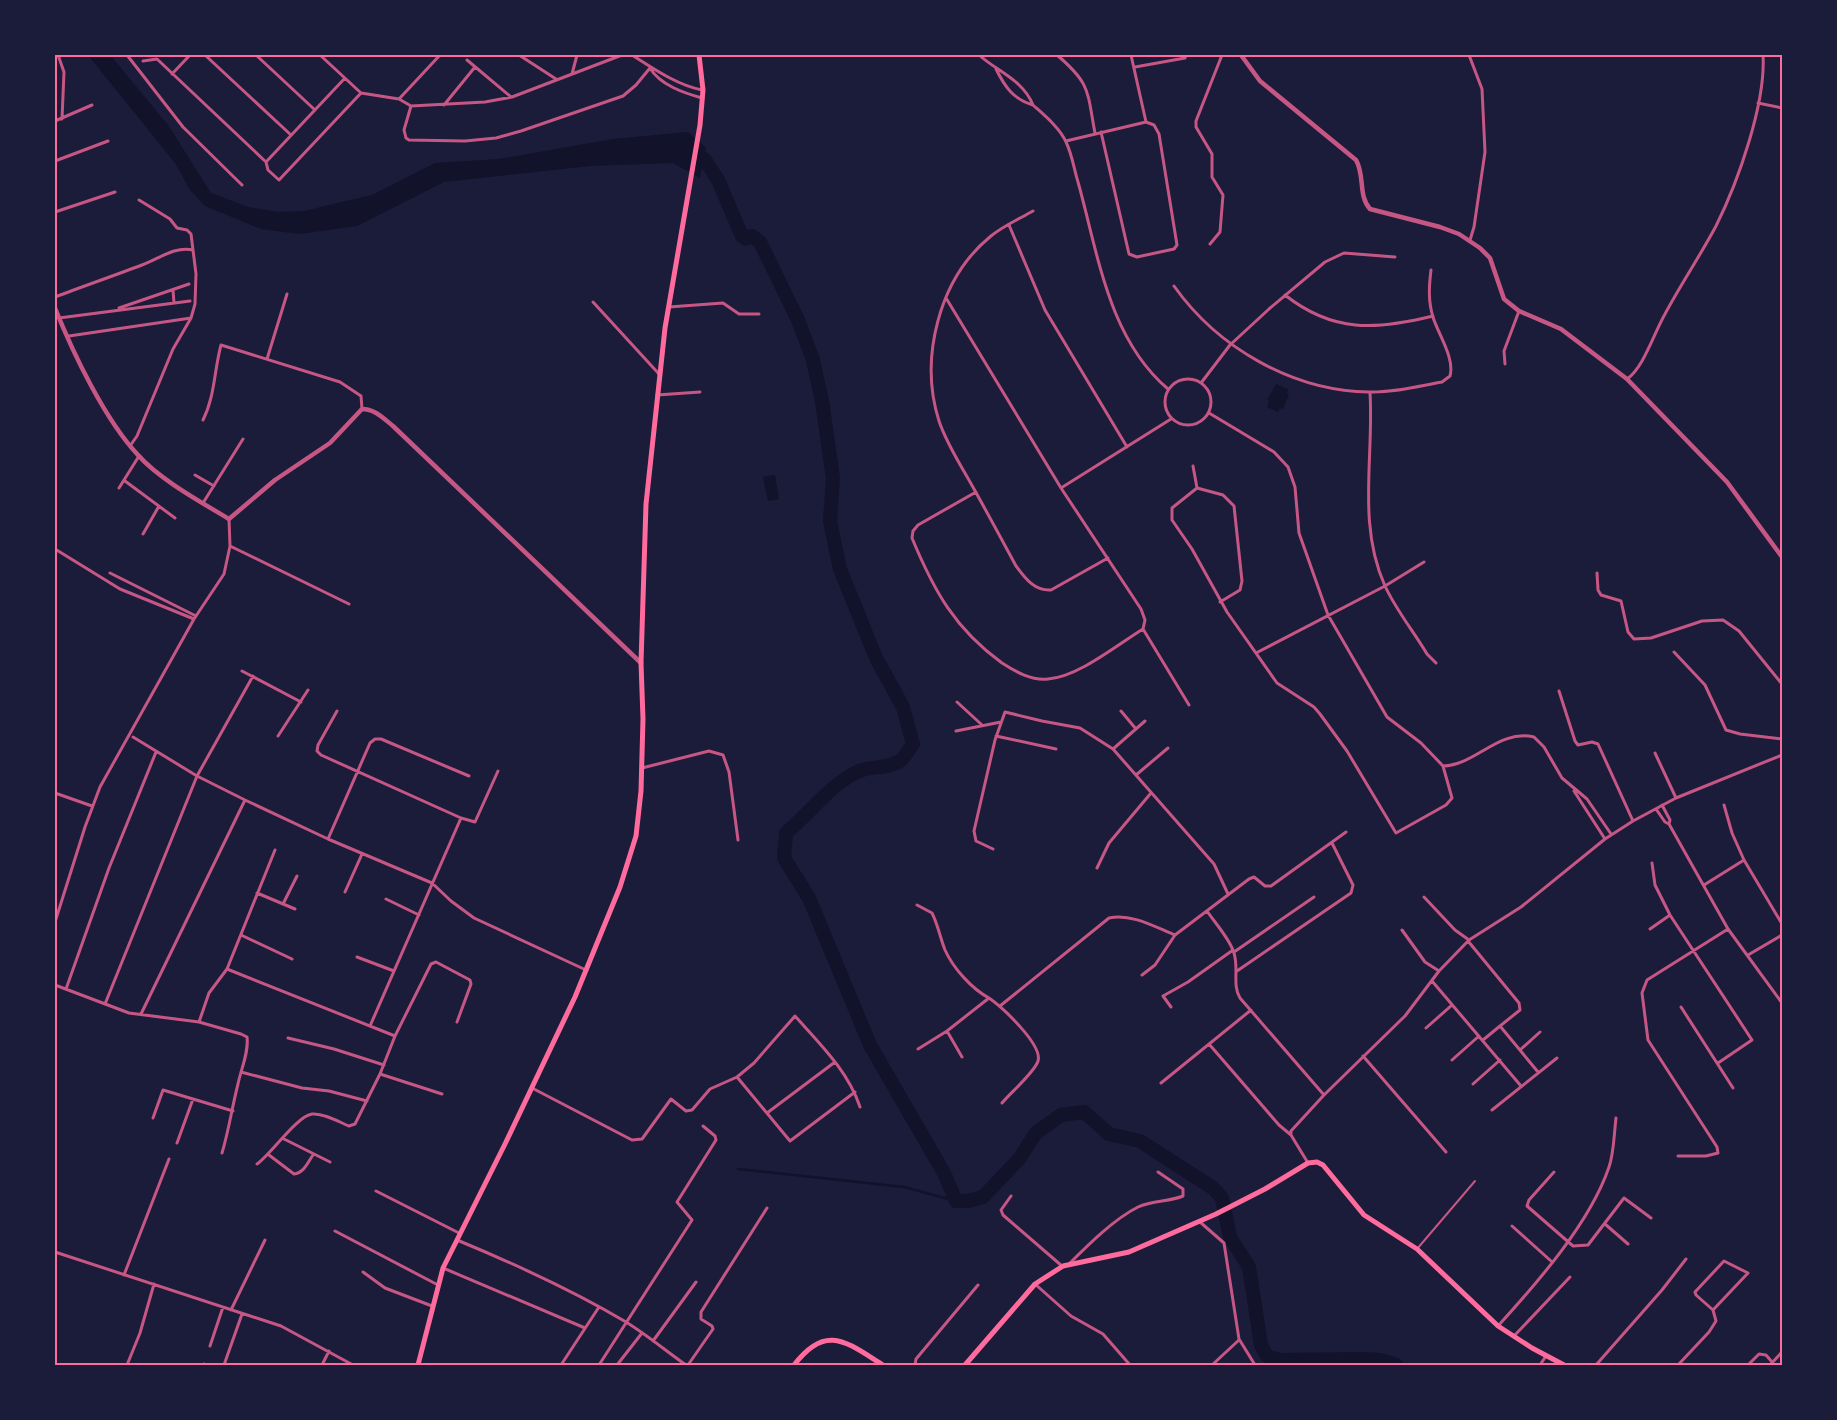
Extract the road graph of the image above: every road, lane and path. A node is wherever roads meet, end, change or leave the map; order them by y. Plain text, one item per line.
1 (58, 55) edge
2 (127, 55) edge
3 (190, 55) edge
4 (205, 55) edge
5 (256, 55) edge
6 (320, 55) edge
7 (440, 55) edge
8 (519, 55) edge
9 (577, 55) edge
10 (622, 55) edge
11 (632, 55) edge
12 (699, 55) edge
13 (979, 55) edge
14 (1057, 55) edge
15 (1131, 55) edge
16 (1186, 55) edge
17 (1222, 55) edge
18 (1240, 55) edge
19 (1469, 55) edge
20 (1763, 55) edge
21 (466, 60) dead end
22 (143, 61) dead end
23 (475, 67) junction
24 (1135, 67) junction
25 (650, 68) junction
26 (996, 69) junction
27 (172, 74) junction
28 (572, 74) junction
29 (345, 78) junction
30 (557, 80) junction
31 (703, 90) junction
32 (361, 92) junction
33 (512, 97) junction
34 (703, 98) junction
35 (399, 99) junction
36 (1758, 103) junction
37 (92, 105) dead end
38 (444, 105) junction
39 (1033, 105) junction
40 (411, 106) junction
41 (1782, 108) edge
42 (315, 110) junction
43 (62, 119) junction
44 (55, 122) edge
45 (1146, 122) junction
46 (1101, 132) junction
47 (1095, 133) junction
48 (291, 135) junction
49 (108, 141) dead end
50 (1066, 141) junction
51 (55, 161) edge
52 (266, 162) junction
53 (242, 185) dead end
54 (115, 192) dead end
55 (139, 200) dead end
56 (1033, 211) dead end
57 (55, 212) edge
58 (1009, 224) junction
59 (1470, 240) junction
60 (1210, 244) dead end
61 (193, 250) junction
62 (1395, 257) dead end
63 (1431, 270) dead end
64 (189, 284) dead end
65 (1174, 286) dead end
66 (173, 290) junction
67 (287, 294) dead end
68 (1285, 295) junction
69 (55, 297) edge
70 (946, 298) junction
71 (190, 302) dead end
72 (593, 302) dead end
73 (174, 303) junction
74 (668, 307) junction
75 (55, 308) edge
76 (112, 311) junction
77 (1518, 311) junction
78 (759, 314) dead end
79 (1433, 316) junction
80 (59, 318) junction
81 (191, 318) junction
82 (69, 336) junction
83 (1230, 345) junction
84 (267, 359) junction
85 (1505, 364) dead end
86 (659, 374) junction
87 (1627, 379) junction
88 (1201, 383) junction
89 (1168, 389) junction
90 (700, 392) dead end
91 (1370, 392) junction
92 (657, 395) junction
93 (362, 409) junction
94 (1209, 412) junction
95 (1171, 419) junction
96 (203, 420) dead end
97 (244, 439) dead end
98 (130, 446) junction
99 (1127, 447) junction
100 (139, 456) junction
101 (1193, 466) dead end
102 (195, 474) dead end
103 (125, 481) junction
104 (214, 486) junction
105 (119, 488) dead end
106 (1061, 488) junction
107 (1197, 488) junction
108 (976, 492) junction
109 (203, 503) junction
110 (160, 506) junction
111 (175, 518) dead end
112 (229, 519) junction
113 (143, 534) dead end
114 (230, 546) junction
115 (55, 549) edge
116 (1782, 557) edge
117 (1108, 558) junction
118 (1424, 562) dead end
119 (110, 573) dead end
120 (1597, 573) dead end
121 (1385, 586) junction
122 (1220, 602) junction
123 (349, 604) dead end
124 (1328, 615) junction
125 (195, 617) junction
126 (1143, 629) junction
127 (1674, 652) dead end
128 (1256, 653) junction
129 (641, 663) junction
130 (1436, 663) dead end
131 (242, 672) dead end
132 (253, 676) junction
133 (1782, 684) edge
134 (308, 690) dead end
135 (1559, 691) dead end
136 (301, 702) junction
137 (956, 702) dead end
138 (1189, 705) dead end
139 (337, 711) dead end
140 (1121, 712) dead end
141 (1145, 721) dead end
142 (1001, 722) junction
143 (982, 726) junction
144 (1136, 729) junction
145 (956, 730) dead end
146 (278, 736) dead end
147 (996, 736) junction
148 (133, 737) dead end
149 (1782, 739) edge
150 (1168, 748) dead end
151 (1056, 749) dead end
152 (1113, 749) junction
153 (156, 752) junction
154 (1655, 753) dead end
155 (1781, 756) edge
156 (1443, 766) junction
157 (641, 768) junction
158 (498, 772) dead end
159 (358, 773) junction
160 (197, 776) junction
161 (469, 776) dead end
162 (1136, 776) junction
163 (1573, 788) junction
164 (55, 793) edge
165 (1151, 793) junction
166 (1676, 798) junction
167 (245, 800) junction
168 (1662, 805) junction
169 (1724, 805) dead end
170 (92, 806) junction
171 (1656, 808) junction
172 (461, 818) junction
173 (1633, 820) junction
174 (1669, 824) junction
175 (1346, 832) dead end
176 (1611, 834) junction
177 (328, 839) junction
178 (1605, 839) junction
179 (738, 840) dead end
180 (1332, 843) junction
181 (993, 849) dead end
182 (275, 850) dead end
183 (362, 854) junction
184 (1744, 860) junction
185 (1652, 863) dead end
186 (1098, 868) dead end
187 (297, 876) dead end
188 (432, 883) junction
189 (1704, 885) junction
190 (345, 892) dead end
191 (257, 893) junction
192 (1228, 894) junction
193 (1314, 897) dead end
194 (1424, 897) dead end
195 (386, 899) dead end
196 (283, 904) junction
197 (917, 905) dead end
198 (295, 909) dead end
199 (1207, 911) junction
200 (419, 915) junction
201 (1670, 915) junction
202 (55, 922) edge
203 (1782, 924) edge
204 (1650, 929) dead end
205 (1728, 929) junction
206 (1402, 930) dead end
207 (241, 935) junction
208 (1175, 935) junction
209 (1782, 935) edge
210 (1469, 941) junction
211 (1234, 951) junction
212 (1694, 952) junction
213 (1748, 955) junction
214 (356, 957) dead end
215 (292, 958) dead end
216 (227, 969) junction
217 (587, 970) junction
218 (394, 971) junction
219 (1439, 971) junction
220 (1237, 972) junction
221 (1142, 975) dead end
222 (1432, 980) junction
223 (55, 985) edge
224 (66, 989) junction
225 (990, 998) junction
226 (1782, 1003) edge
227 (105, 1004) junction
228 (1452, 1005) junction
229 (1000, 1006) junction
230 (1171, 1007) dead end
231 (1680, 1007) dead end
232 (1251, 1010) junction
233 (141, 1014) junction
234 (199, 1022) junction
235 (457, 1022) dead end
236 (370, 1026) junction
237 (1500, 1026) junction
238 (1426, 1028) dead end
239 (947, 1032) junction
240 (1540, 1032) dead end
241 (395, 1036) junction
242 (1479, 1036) junction
243 (288, 1038) dead end
244 (1483, 1040) junction
245 (1209, 1044) junction
246 (918, 1049) dead end
247 (1520, 1050) junction
248 (1363, 1056) junction
249 (962, 1057) dead end
250 (1557, 1058) dead end
251 (1452, 1060) dead end
252 (1500, 1060) junction
253 (835, 1062) junction
254 (1718, 1063) junction
255 (384, 1065) junction
256 (241, 1072) junction
257 (1538, 1072) junction
258 (380, 1074) junction
259 (737, 1076) junction
260 (1162, 1083) dead end
261 (1472, 1084) dead end
262 (1521, 1086) junction
263 (532, 1088) junction
264 (1733, 1088) dead end
265 (855, 1092) junction
266 (442, 1094) dead end
267 (1324, 1094) junction
268 (193, 1099) junction
269 (367, 1101) junction
270 (1002, 1103) dead end
271 (860, 1107) dead end
272 (1492, 1110) dead end
273 (233, 1111) junction
274 (767, 1113) junction
275 (153, 1118) dead end
276 (1616, 1118) dead end
277 (702, 1126) dead end
278 (1291, 1135) junction
279 (284, 1139) junction
280 (178, 1142) dead end
281 (1446, 1152) dead end
282 (222, 1153) dead end
283 (269, 1155) junction
284 (313, 1155) junction
285 (1678, 1156) dead end
286 (169, 1159) dead end
287 (330, 1162) dead end
288 (1308, 1163) junction
289 (257, 1164) dead end
290 (1158, 1172) dead end
291 (1554, 1172) dead end
292 (1475, 1182) dead end
293 (376, 1191) dead end
294 (1011, 1196) dead end
295 (767, 1208) dead end
296 (1651, 1218) dead end
297 (1200, 1221) junction
298 (1605, 1224) junction
299 (1512, 1226) dead end
300 (335, 1231) dead end
301 (459, 1233) junction
302 (265, 1240) dead end
303 (456, 1240) junction
304 (1567, 1242) junction
305 (1628, 1244) dead end
306 (1417, 1249) junction
307 (55, 1252) edge
308 (1686, 1259) dead end
309 (1552, 1261) junction
310 (1069, 1264) junction
311 (1063, 1266) junction
312 (443, 1268) junction
313 (363, 1272) dead end
314 (124, 1275) junction
315 (1570, 1277) dead end
316 (696, 1282) dead end
317 (154, 1284) junction
318 (1035, 1284) junction
319 (438, 1285) junction
320 (978, 1285) dead end
321 (432, 1306) junction
322 (599, 1307) junction
323 (223, 1308) junction
324 (231, 1310) junction
325 (1713, 1310) junction
326 (242, 1314) junction
327 (627, 1323) junction
328 (1498, 1326) junction
329 (585, 1328) junction
330 (642, 1333) junction
331 (1514, 1336) junction
332 (1239, 1340) junction
333 (653, 1341) junction
334 (210, 1346) dead end
335 (329, 1352) junction
336 (1782, 1352) edge
337 (1546, 1356) junction
338 (679, 1363) edge
339 (1771, 1364) edge
340 (127, 1365) edge
341 (224, 1365) edge
342 (322, 1365) edge
343 (353, 1365) edge
344 (418, 1365) edge
345 (561, 1365) edge
346 (599, 1365) edge
347 (617, 1365) edge
348 (687, 1365) edge
349 (794, 1365) edge
350 (883, 1365) edge
351 (915, 1365) edge
352 (965, 1365) edge
353 (1130, 1365) edge
354 (1212, 1365) edge
355 (1255, 1365) edge
356 (1540, 1365) edge
357 (1564, 1365) edge
358 (1596, 1365) edge
359 (1678, 1365) edge
360 (1748, 1365) edge

1 - 43 street
2 - 53 street
3 - 27 street
4 - 48 street
5 - 42 street
6 - 29 street
7 - 35 street
8 - 30 street
9 - 28 street
10 - 28 street
11 - 25 street
12 - 31 main road
13 - 26 street
14 - 47 street
15 - 24 street
16 - 24 street
17 - 60 street
18 - 59 street
19 - 59 street
20 - 36 street
21 - 23 street
22 - 27 street
23 - 33 street
23 - 38 street
24 - 45 street
25 - 31 street
25 - 34 street
25 - 40 street
26 - 39 street
26 - 39 street
27 - 52 street
28 - 30 street
29 - 32 street
29 - 42 street
30 - 33 street
31 - 34 main road
32 - 35 street
32 - 52 street
33 - 38 street
34 - 74 main road
35 - 40 street
36 - 41 street
36 - 87 street
37 - 43 street
38 - 40 street
39 - 50 street
42 - 48 street
43 - 44 street
45 - 46 street
45 - 46 street
46 - 47 street
47 - 50 street
48 - 52 street
49 - 51 street
50 - 89 street
54 - 57 street
55 - 61 street
56 - 58 street
58 - 70 street
58 - 99 street
59 - 77 street
61 - 69 street
61 - 81 street
62 - 68 street
63 - 79 street
64 - 66 street
65 - 83 street
66 - 73 street
66 - 76 street
67 - 84 street
68 - 79 street
68 - 83 street
70 - 106 street
70 - 108 street
71 - 73 street
72 - 86 street
73 - 76 street
74 - 78 street
74 - 86 main road
75 - 80 street
76 - 80 street
77 - 85 street
77 - 87 street
79 - 91 street
80 - 82 street
81 - 82 street
81 - 98 street
82 - 98 street
83 - 88 street
83 - 91 street
84 - 93 street
84 - 96 street
86 - 92 main road
87 - 116 street
88 - 89 street
88 - 94 street
89 - 95 street
90 - 92 street
91 - 121 street
92 - 129 main road
93 - 112 street
93 - 129 street
94 - 95 street
94 - 124 street
95 - 99 street
97 - 104 street
98 - 100 street
99 - 106 street
100 - 103 street
100 - 109 street
101 - 107 street
102 - 104 street
103 - 105 street
103 - 110 street
104 - 109 street
106 - 117 street
107 - 122 street
107 - 122 street
108 - 117 street
108 - 126 street
109 - 112 street
110 - 111 street
110 - 113 street
112 - 114 street
114 - 123 street
114 - 125 street
115 - 125 street
117 - 126 street
118 - 121 street
119 - 125 street
120 - 133 street
121 - 124 street
121 - 130 street
122 - 128 street
124 - 128 street
124 - 156 street
125 - 170 street
126 - 138 street
127 - 149 street
128 - 156 street
129 - 157 main road
131 - 132 street
132 - 136 street
132 - 160 street
134 - 136 street
135 - 173 street
136 - 146 street
137 - 143 street
139 - 159 street
140 - 144 street
141 - 144 street
142 - 143 street
142 - 147 street
142 - 152 street
143 - 145 street
144 - 152 street
147 - 151 street
147 - 181 street
148 - 153 street
150 - 162 street
152 - 162 street
153 - 160 street
153 - 224 street
154 - 166 street
155 - 166 street
156 - 163 street
157 - 179 street
157 - 217 main road
158 - 172 street
159 - 161 street
159 - 172 street
159 - 177 street
160 - 167 street
160 - 227 street
162 - 165 street
163 - 176 street
163 - 178 street
164 - 170 street
165 - 186 street
165 - 192 street
166 - 168 street
167 - 177 street
167 - 233 street
168 - 171 street
168 - 174 street
169 - 184 street
170 - 202 street
171 - 173 street
171 - 174 street
172 - 188 street
173 - 176 street
174 - 189 street
175 - 180 street
176 - 178 street
177 - 183 street
178 - 210 street
180 - 192 street
180 - 220 street
182 - 191 street
183 - 188 street
183 - 190 street
184 - 189 street
184 - 203 street
185 - 201 street
187 - 196 street
188 - 200 street
188 - 217 street
189 - 205 street
191 - 196 street
191 - 207 street
192 - 199 street
193 - 211 street
194 - 210 street
195 - 200 street
196 - 198 street
197 - 225 street
199 - 208 street
199 - 211 street
200 - 218 street
201 - 204 street
201 - 212 street
205 - 212 street
205 - 213 street
206 - 219 street
207 - 215 street
207 - 216 street
208 - 221 street
208 - 229 street
209 - 213 street
210 - 219 street
210 - 237 street
211 - 220 street
211 - 230 street
212 - 254 street
212 - 285 street
213 - 226 street
214 - 218 street
216 - 234 street
216 - 236 street
217 - 263 main road
218 - 236 street
219 - 222 street
220 - 232 street
222 - 228 street
222 - 248 street
223 - 224 street
224 - 227 street
225 - 229 street
225 - 239 street
227 - 233 street
228 - 238 street
228 - 242 street
229 - 270 street
231 - 254 street
232 - 245 street
232 - 267 street
233 - 234 street
234 - 256 street
235 - 241 street
236 - 241 street
237 - 244 street
237 - 247 street
239 - 246 street
239 - 249 street
240 - 247 street
241 - 255 street
242 - 244 street
242 - 251 street
243 - 255 street
244 - 252 street
245 - 260 street
245 - 278 street
247 - 257 street
248 - 267 street
248 - 281 street
250 - 257 street
252 - 261 street
252 - 262 street
253 - 259 street
253 - 265 street
253 - 274 street
254 - 264 street
255 - 258 street
256 - 269 street
256 - 273 street
257 - 262 street
258 - 266 street
258 - 269 street
259 - 263 street
259 - 274 street
262 - 272 street
263 - 301 main road
265 - 271 street
265 - 274 street
267 - 278 street
268 - 273 street
268 - 275 street
268 - 280 street
269 - 279 street
273 - 282 street
276 - 304 street
277 - 327 street
278 - 288 street
279 - 283 street
279 - 284 street
283 - 284 street
283 - 289 street
284 - 287 street
286 - 314 street
288 - 297 main road
288 - 306 main road
290 - 310 street
291 - 304 street
292 - 306 lane
293 - 301 street
294 - 311 street
295 - 348 street
296 - 298 street
297 - 310 main road
297 - 332 street
298 - 304 street
298 - 305 street
299 - 309 street
300 - 319 street
301 - 303 main road
302 - 324 street
303 - 312 main road
303 - 322 street
304 - 309 street
306 - 328 main road
307 - 314 street
308 - 358 street
309 - 328 street
310 - 311 main road
311 - 318 main road
312 - 319 main road
312 - 329 street
313 - 321 street
314 - 317 street
315 - 331 street
316 - 333 street
317 - 323 street
317 - 340 street
318 - 352 main road
318 - 353 street
319 - 321 main road
320 - 351 street
321 - 344 main road
322 - 327 street
322 - 329 street
323 - 324 street
323 - 334 street
324 - 326 street
325 - 325 street
325 - 359 street
326 - 335 street
326 - 341 street
327 - 330 street
327 - 346 street
328 - 331 main road
329 - 345 street
330 - 333 street
330 - 347 street
331 - 337 main road
332 - 354 street
332 - 355 street
333 - 338 street
335 - 342 street
335 - 343 street
336 - 339 street
337 - 356 street
337 - 357 main road
338 - 348 street
339 - 360 street
349 - 350 main road

